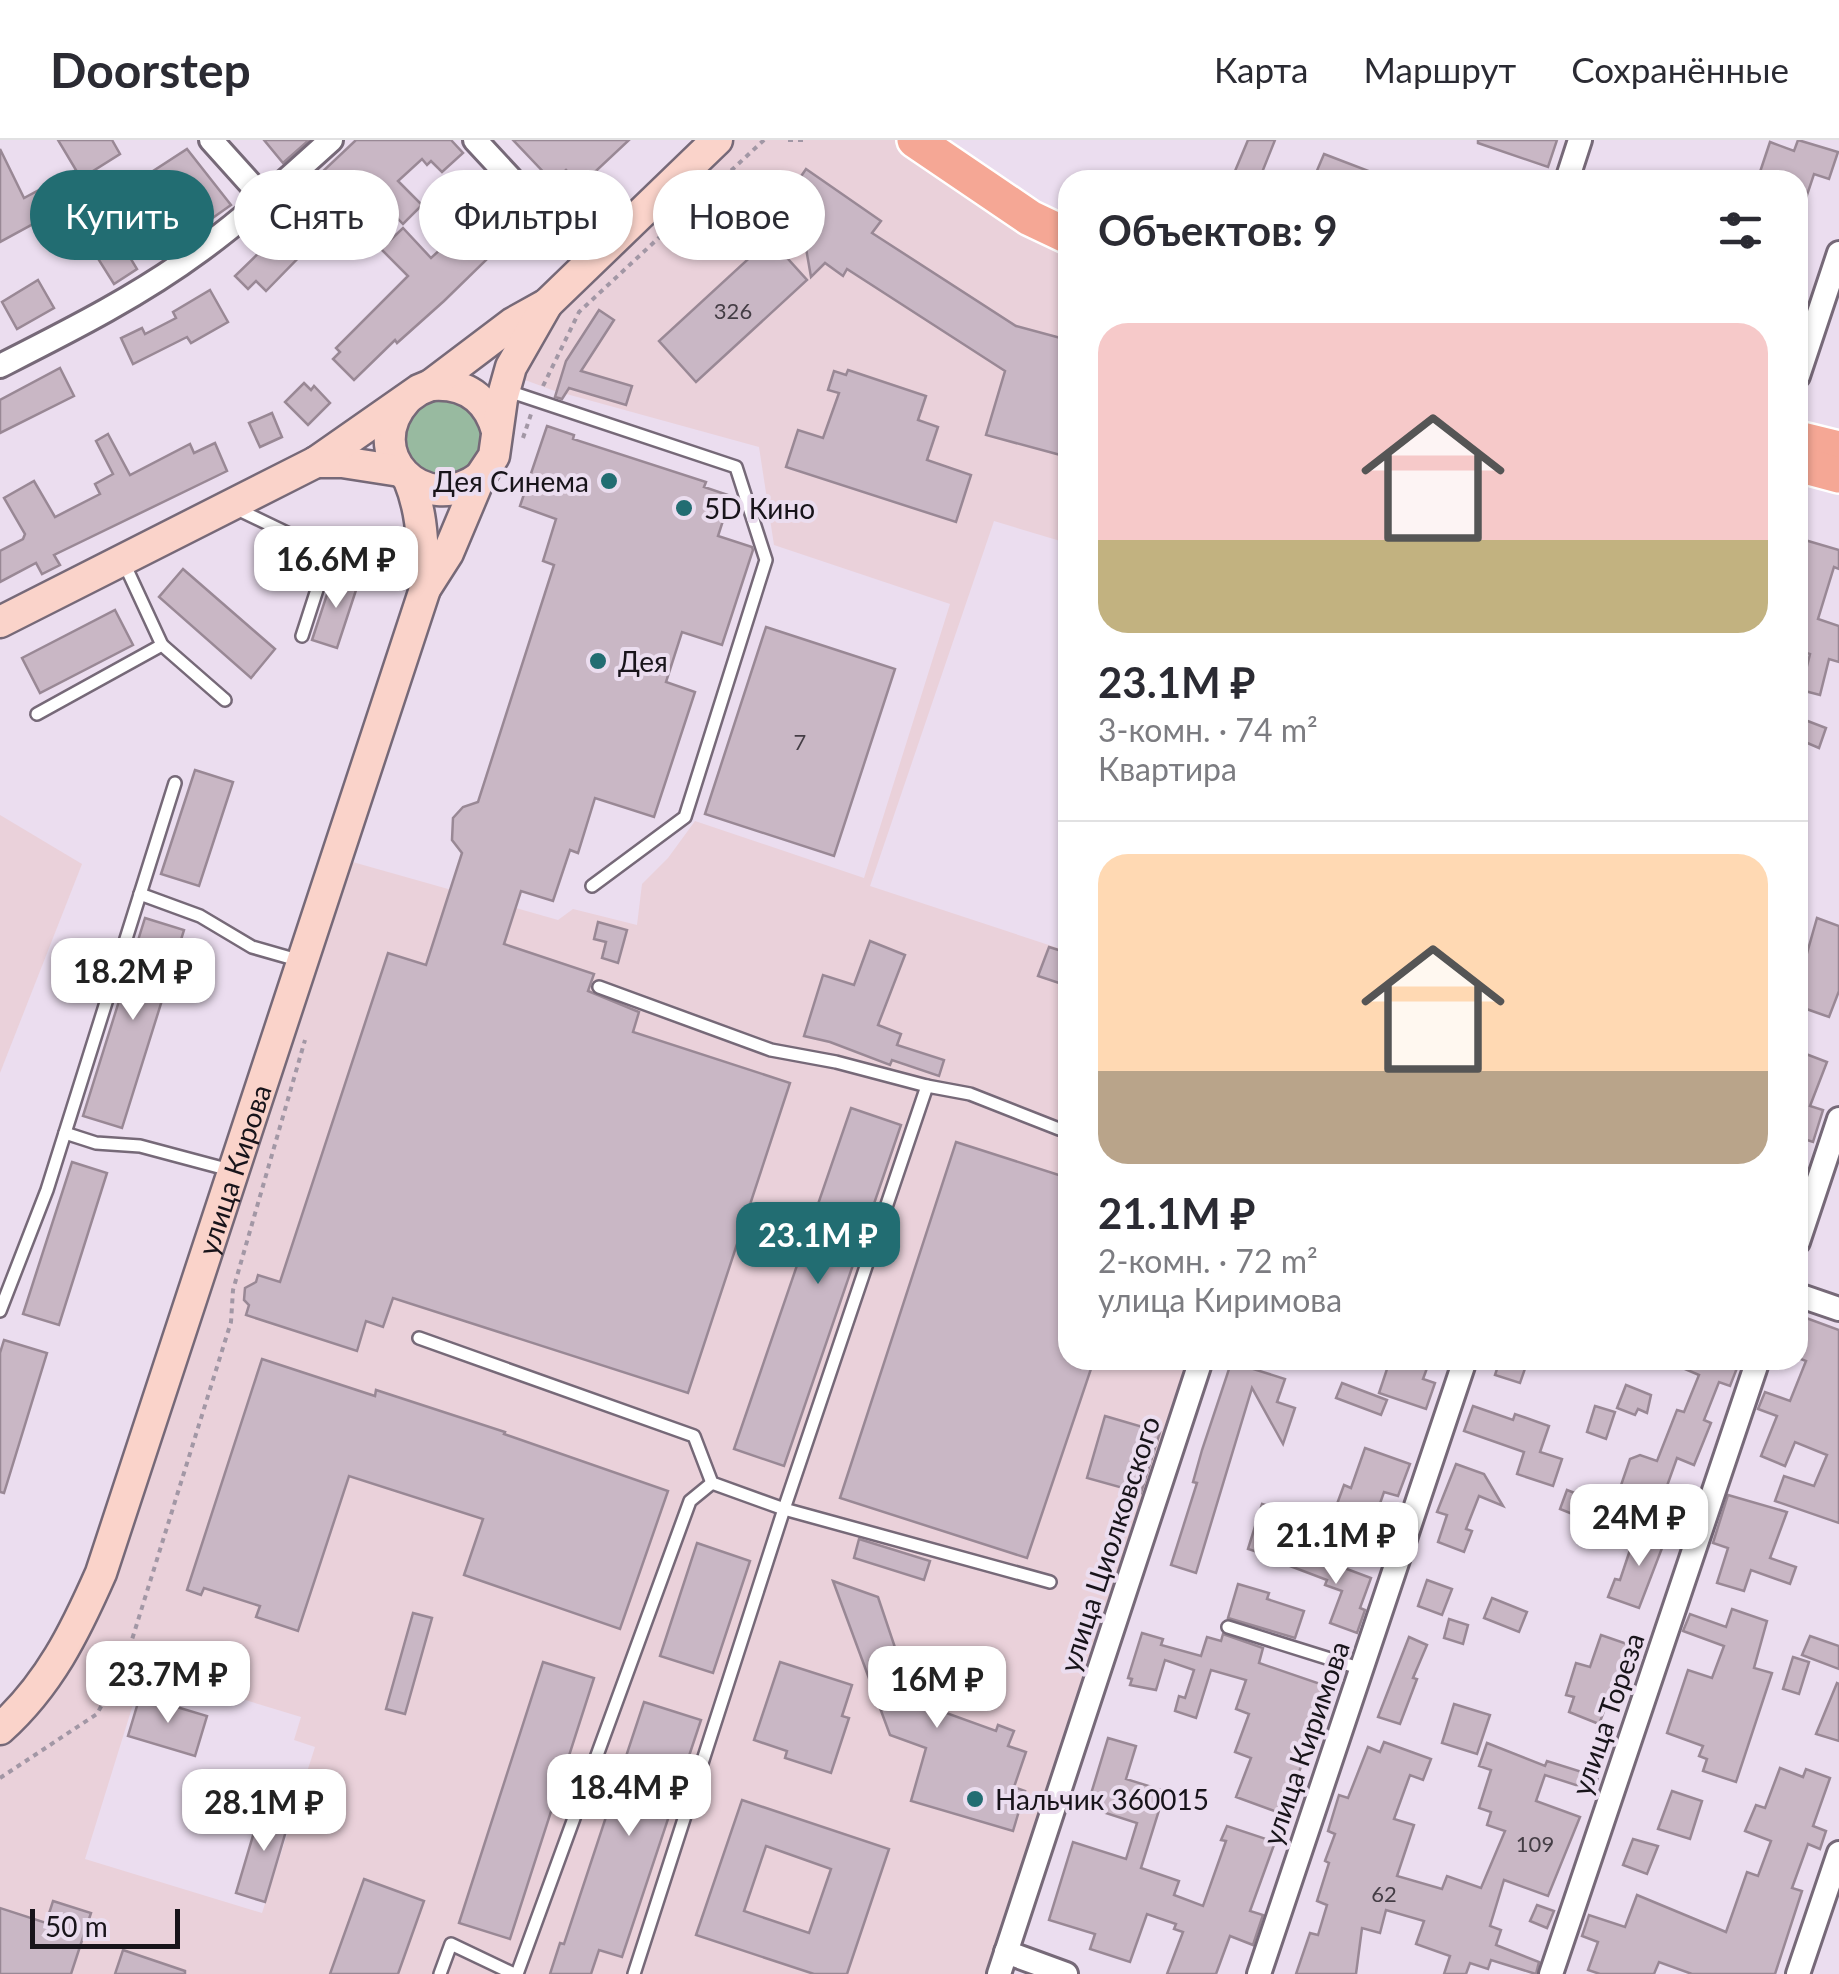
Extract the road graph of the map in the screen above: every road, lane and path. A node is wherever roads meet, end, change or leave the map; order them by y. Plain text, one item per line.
1 (212, 140) edge
2 (332, 140) edge
3 (475, 140) edge
4 (717, 140) edge
5 (764, 140) edge
6 (788, 140) edge
7 (804, 140) edge
8 (915, 140) edge
9 (954, 140) edge
10 (1580, 140) edge
11 (238, 170) edge
12 (298, 170) edge
13 (1570, 170) edge
14 (1058, 206) edge
15 (234, 224) edge
16 (1058, 231) edge
17 (1839, 254) edge
18 (589, 263) junction
19 (546, 304) junction
20 (1808, 346) edge
21 (3, 358) edge
22 (505, 390) junction
23 (419, 392) junction
24 (536, 400) junction
25 (1808, 441) edge
26 (507, 442) junction
27 (1839, 449) edge
28 (316, 462) junction
29 (1808, 467) edge
30 (405, 475) junction
31 (1839, 475) edge
32 (480, 477) junction
33 (231, 506) junction
34 (122, 560) junction
35 (425, 589) junction
36 (0, 622) edge
37 (302, 636) dead end
38 (162, 645) junction
39 (225, 700) dead end
40 (37, 714) dead end
41 (174, 783) dead end
42 (592, 886) dead end
43 (140, 894) junction
44 (302, 961) junction
45 (600, 986) dead end
46 (308, 1030) dead end
47 (927, 1086) junction
48 (1839, 1119) edge
49 (1058, 1129) dead end
50 (65, 1133) junction
51 (234, 1171) junction
52 (1808, 1212) edge
53 (1808, 1298) edge
54 (1839, 1309) edge
55 (0, 1311) edge
56 (419, 1338) dead end
57 (1198, 1370) edge
58 (1462, 1370) edge
59 (1755, 1370) edge
60 (712, 1483) junction
61 (784, 1509) junction
62 (1050, 1582) dead end
63 (1228, 1627) dead end
64 (1362, 1669) junction
65 (2, 1719) edge
66 (0, 1778) edge
67 (1839, 1853) edge
68 (1002, 1963) edge
69 (440, 1974) edge
70 (516, 1974) edge
71 (634, 1974) edge
72 (1066, 1974) edge
73 (1259, 1974) edge
74 (1551, 1974) edge
75 (1798, 1974) edge

1 - 11 street
2 - 12 street
3 - 18 street
4 - 18 main road
5 - 24 path
6 - 7 path
8 - 16 main road
9 - 14 main road
10 - 13 street
15 - 21 street
17 - 20 street
18 - 19 main road
19 - 22 main road
19 - 23 main road
22 - 24 lane
22 - 26 main road
23 - 26 main road
23 - 28 main road
23 - 30 main road
24 - 26 path
24 - 42 lane
25 - 27 main road
26 - 32 main road
28 - 30 main road
28 - 33 main road
29 - 31 main road
30 - 32 main road
30 - 35 main road
32 - 35 main road
33 - 34 main road
33 - 37 lane
34 - 36 main road
34 - 38 lane
35 - 44 main road, улица Кирова
38 - 39 lane
38 - 40 lane
41 - 43 lane
43 - 44 lane
43 - 50 lane
44 - 51 main road, улица Кирова
45 - 47 lane
46 - 66 path
47 - 49 lane
47 - 61 lane
48 - 52 street
50 - 51 lane
50 - 55 lane
51 - 65 main road, улица Кирова
53 - 54 street
56 - 60 lane
57 - 68 street, улица Циолковского
58 - 64 street, улица Киримова
59 - 74 street, улица Тореза
60 - 61 lane
60 - 70 lane
61 - 62 lane
61 - 71 lane
63 - 64 lane
64 - 73 street, улица Киримова
67 - 75 street
68 - 72 street
69 - 70 lane

